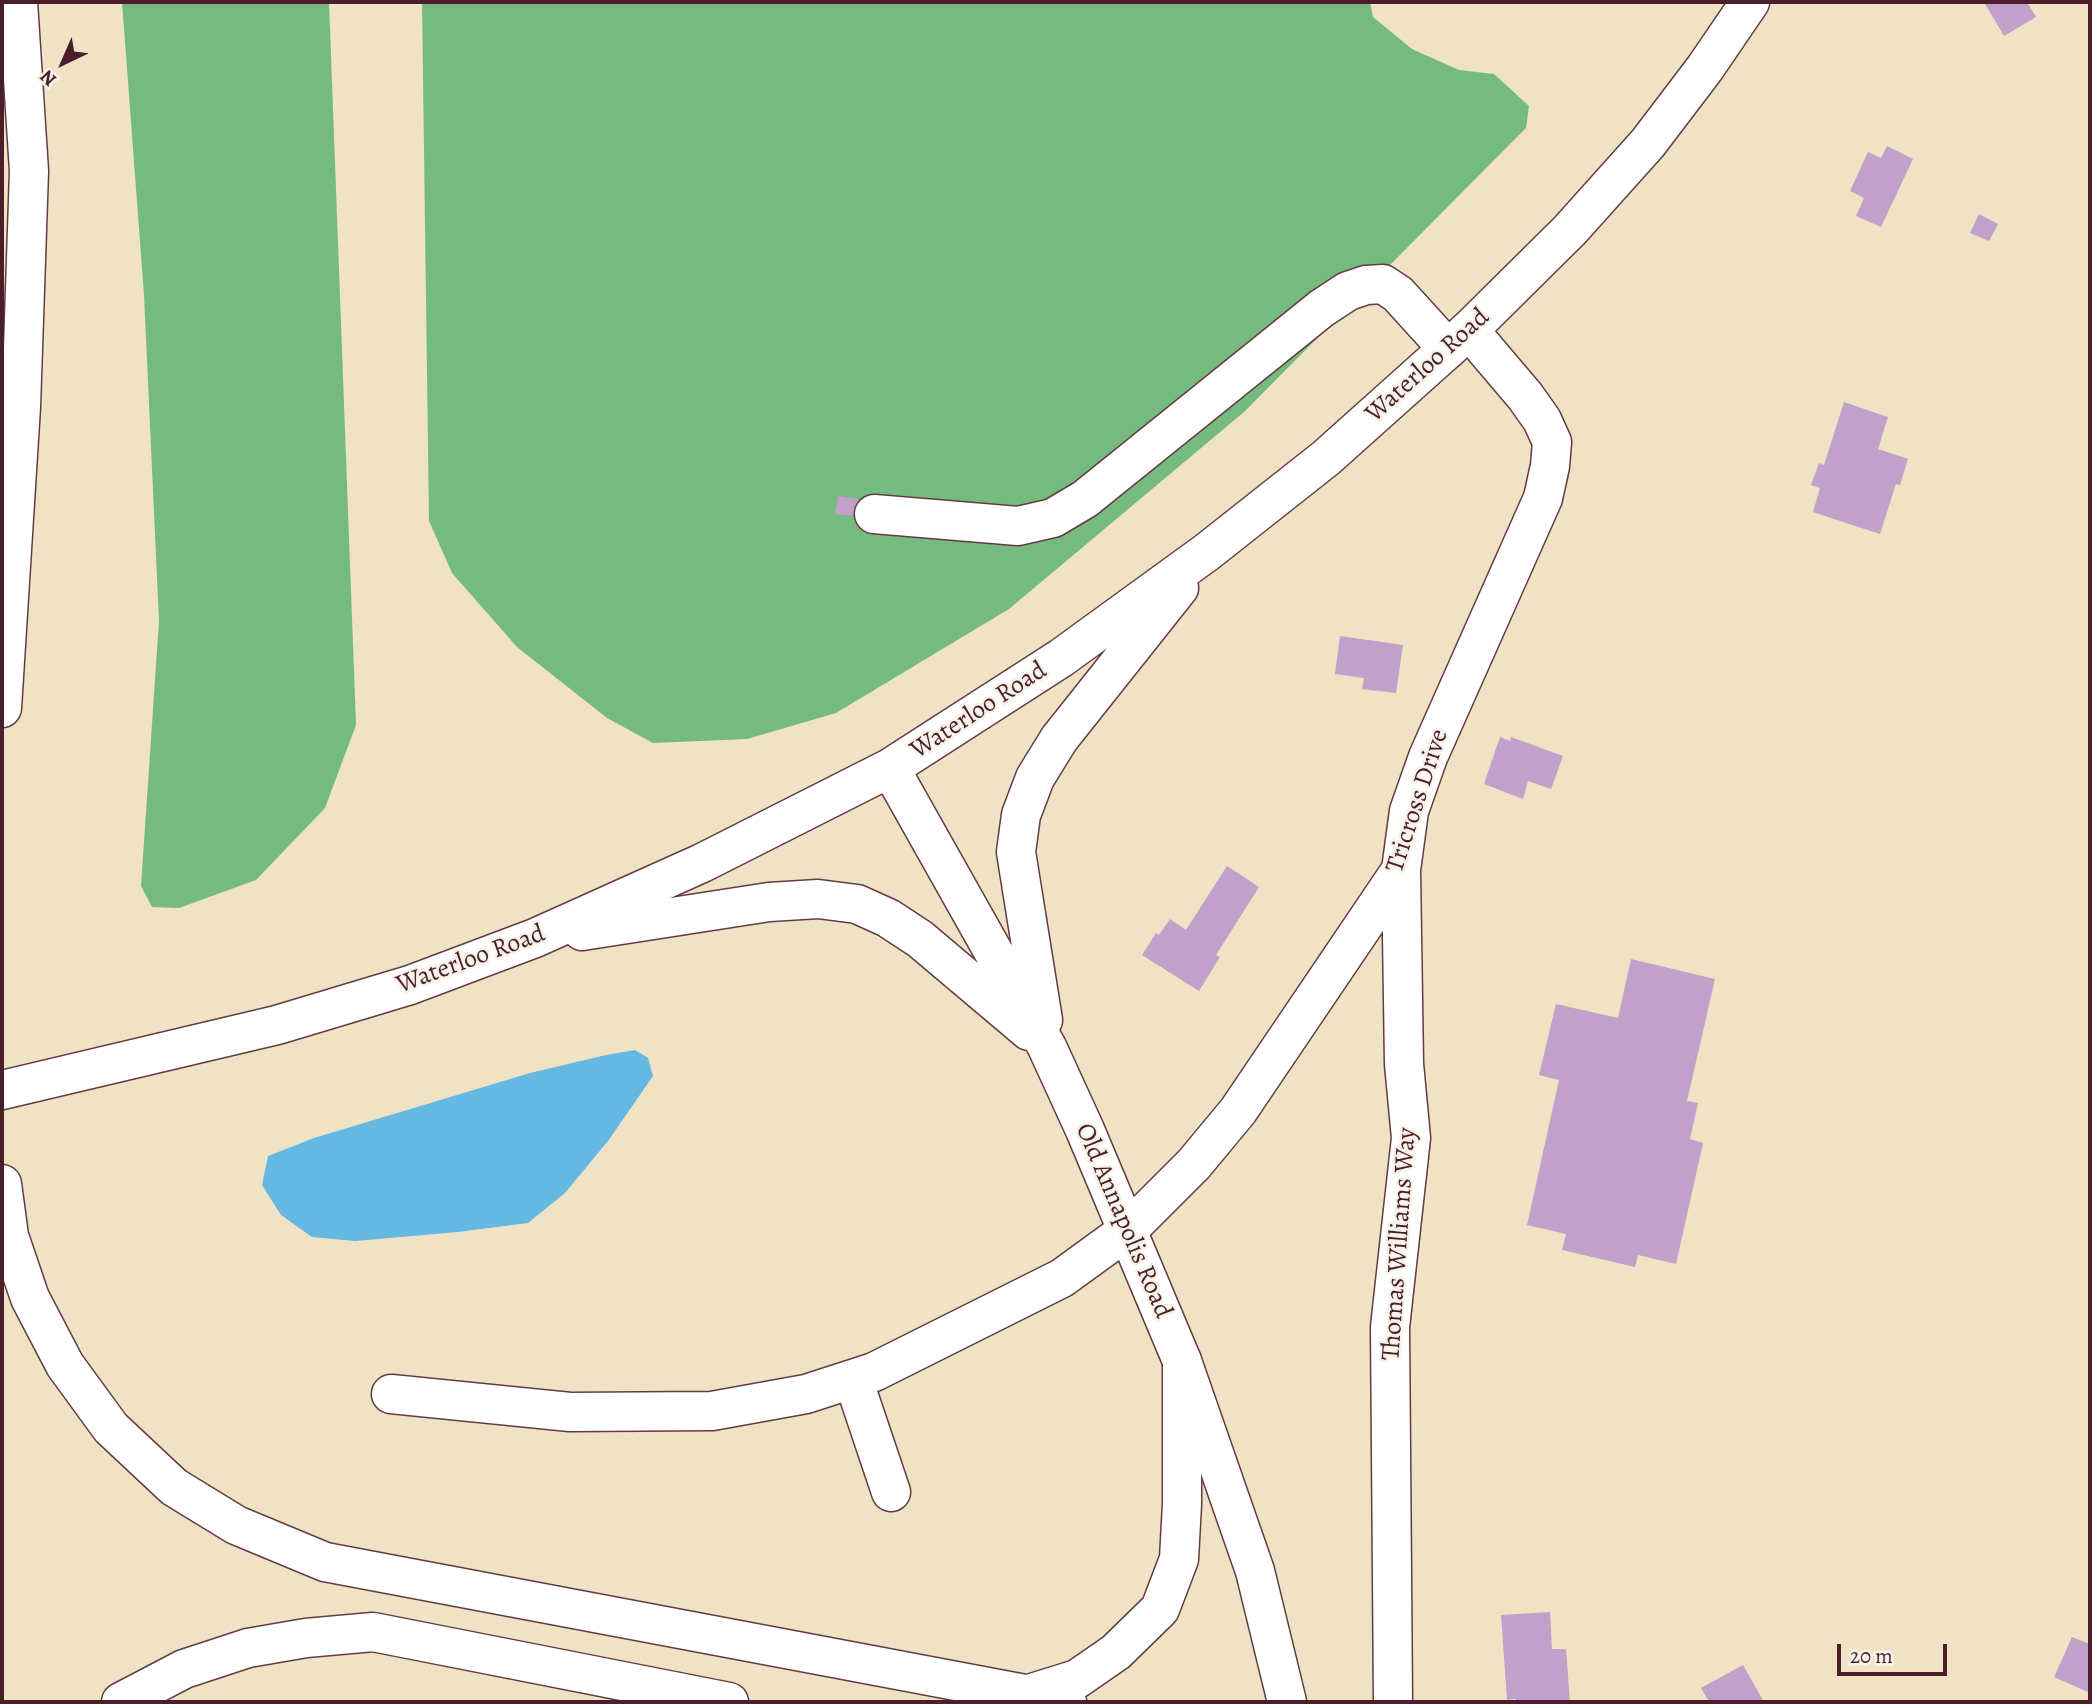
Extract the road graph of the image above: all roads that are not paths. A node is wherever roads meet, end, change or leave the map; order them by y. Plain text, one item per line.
1 (18, 2) edge
2 (1750, 2) edge
3 (1459, 340) junction
4 (874, 514) dead end
5 (1207, 552) junction
6 (2, 708) edge
7 (891, 768) junction
8 (1401, 870) junction
9 (535, 938) junction
10 (1047, 1047) junction
11 (2, 1090) edge
12 (2, 1184) edge
13 (1128, 1230) junction
14 (1182, 1361) junction
15 (853, 1379) junction
16 (391, 1394) dead end
17 (891, 1492) dead end
18 (1027, 1694) junction
19 (121, 1702) edge
20 (729, 1702) edge
21 (1067, 1702) edge
22 (1287, 1702) edge
23 (1393, 1702) edge

1 - 6 main road
2 - 3 main road, Waterloo Road
3 - 4 main road, Tricross Drive
3 - 5 main road, Waterloo Road
3 - 8 main road, Tricross Drive
5 - 7 main road, Waterloo Road
5 - 10 main road
7 - 9 main road, Waterloo Road
7 - 10 main road, Old Annapolis Road
8 - 13 main road, Tricross Drive
8 - 23 main road, Thomas Williams Way
9 - 10 main road
9 - 11 main road, Waterloo Road
10 - 13 main road, Old Annapolis Road
12 - 18 main road
13 - 14 main road, Old Annapolis Road
13 - 15 main road, Tricross Drive
14 - 18 main road
14 - 22 main road, Old Annapolis Road
15 - 16 main road, Tricross Drive
15 - 17 main road
18 - 21 main road
19 - 20 main road

